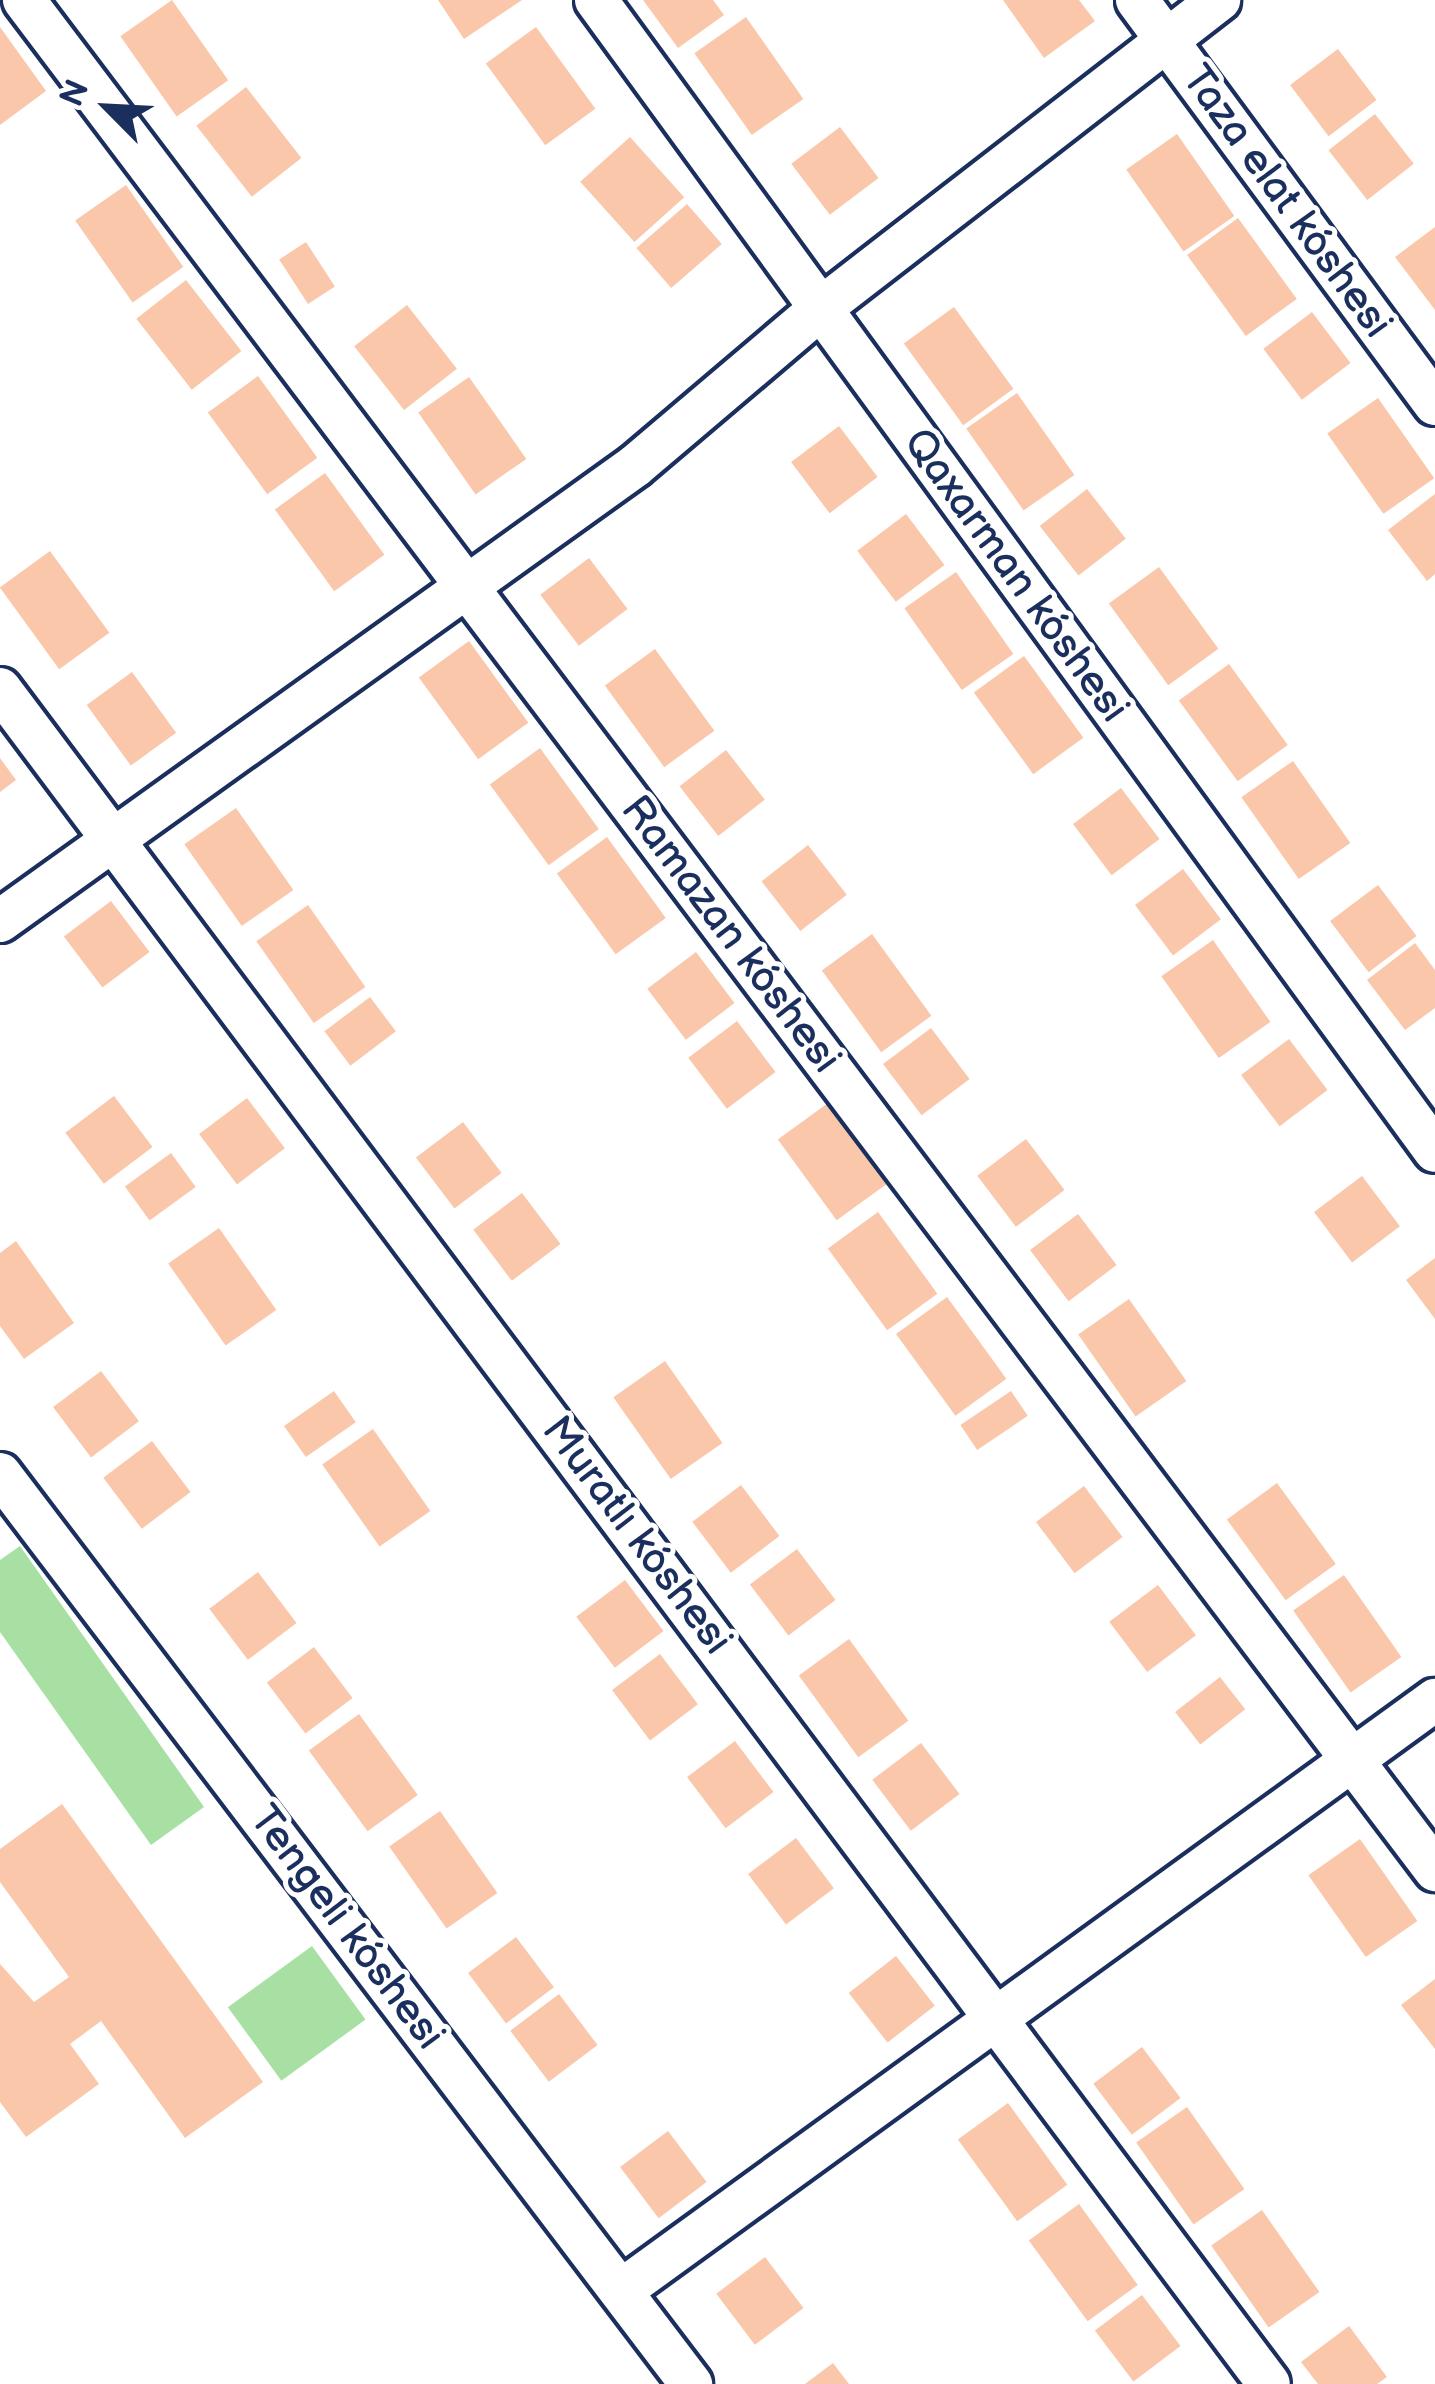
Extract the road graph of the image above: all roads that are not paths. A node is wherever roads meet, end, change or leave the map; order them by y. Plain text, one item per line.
1 (24, 0) edge
2 (596, 0) edge
3 (1137, 0) edge
4 (1219, 0) edge
5 (1164, 38) junction
6 (820, 309) junction
7 (1435, 404) edge
8 (469, 590) junction
9 (0, 689) edge
10 (113, 842) junction
11 (0, 921) edge
12 (1435, 1151) edge
13 (0, 1474) edge
14 (1435, 1700) edge
15 (1354, 1762) junction
16 (1435, 1870) edge
17 (996, 2014) junction
18 (622, 2290) junction
19 (691, 2384) edge
20 (1269, 2384) edge

1 - 8 street, Ramazan kóshesi
2 - 6 street, Qaxarman kóshesi
3 - 5 street, Taza elat kóshesi
4 - 5 street
5 - 6 street
5 - 7 street, Taza elat kóshesi
6 - 8 street
6 - 12 street, Qaxarman kóshesi
8 - 10 street
8 - 15 street, Ramazan kóshesi
9 - 10 street, Muratlı kóshesi
10 - 11 street
10 - 17 street, Muratlı kóshesi
13 - 18 street, Tengeli kóshesi
14 - 15 street
15 - 16 street, Ramazan kóshesi
15 - 17 street
17 - 18 street
17 - 20 street, Muratlı kóshesi
18 - 19 street, Tengeli kóshesi

